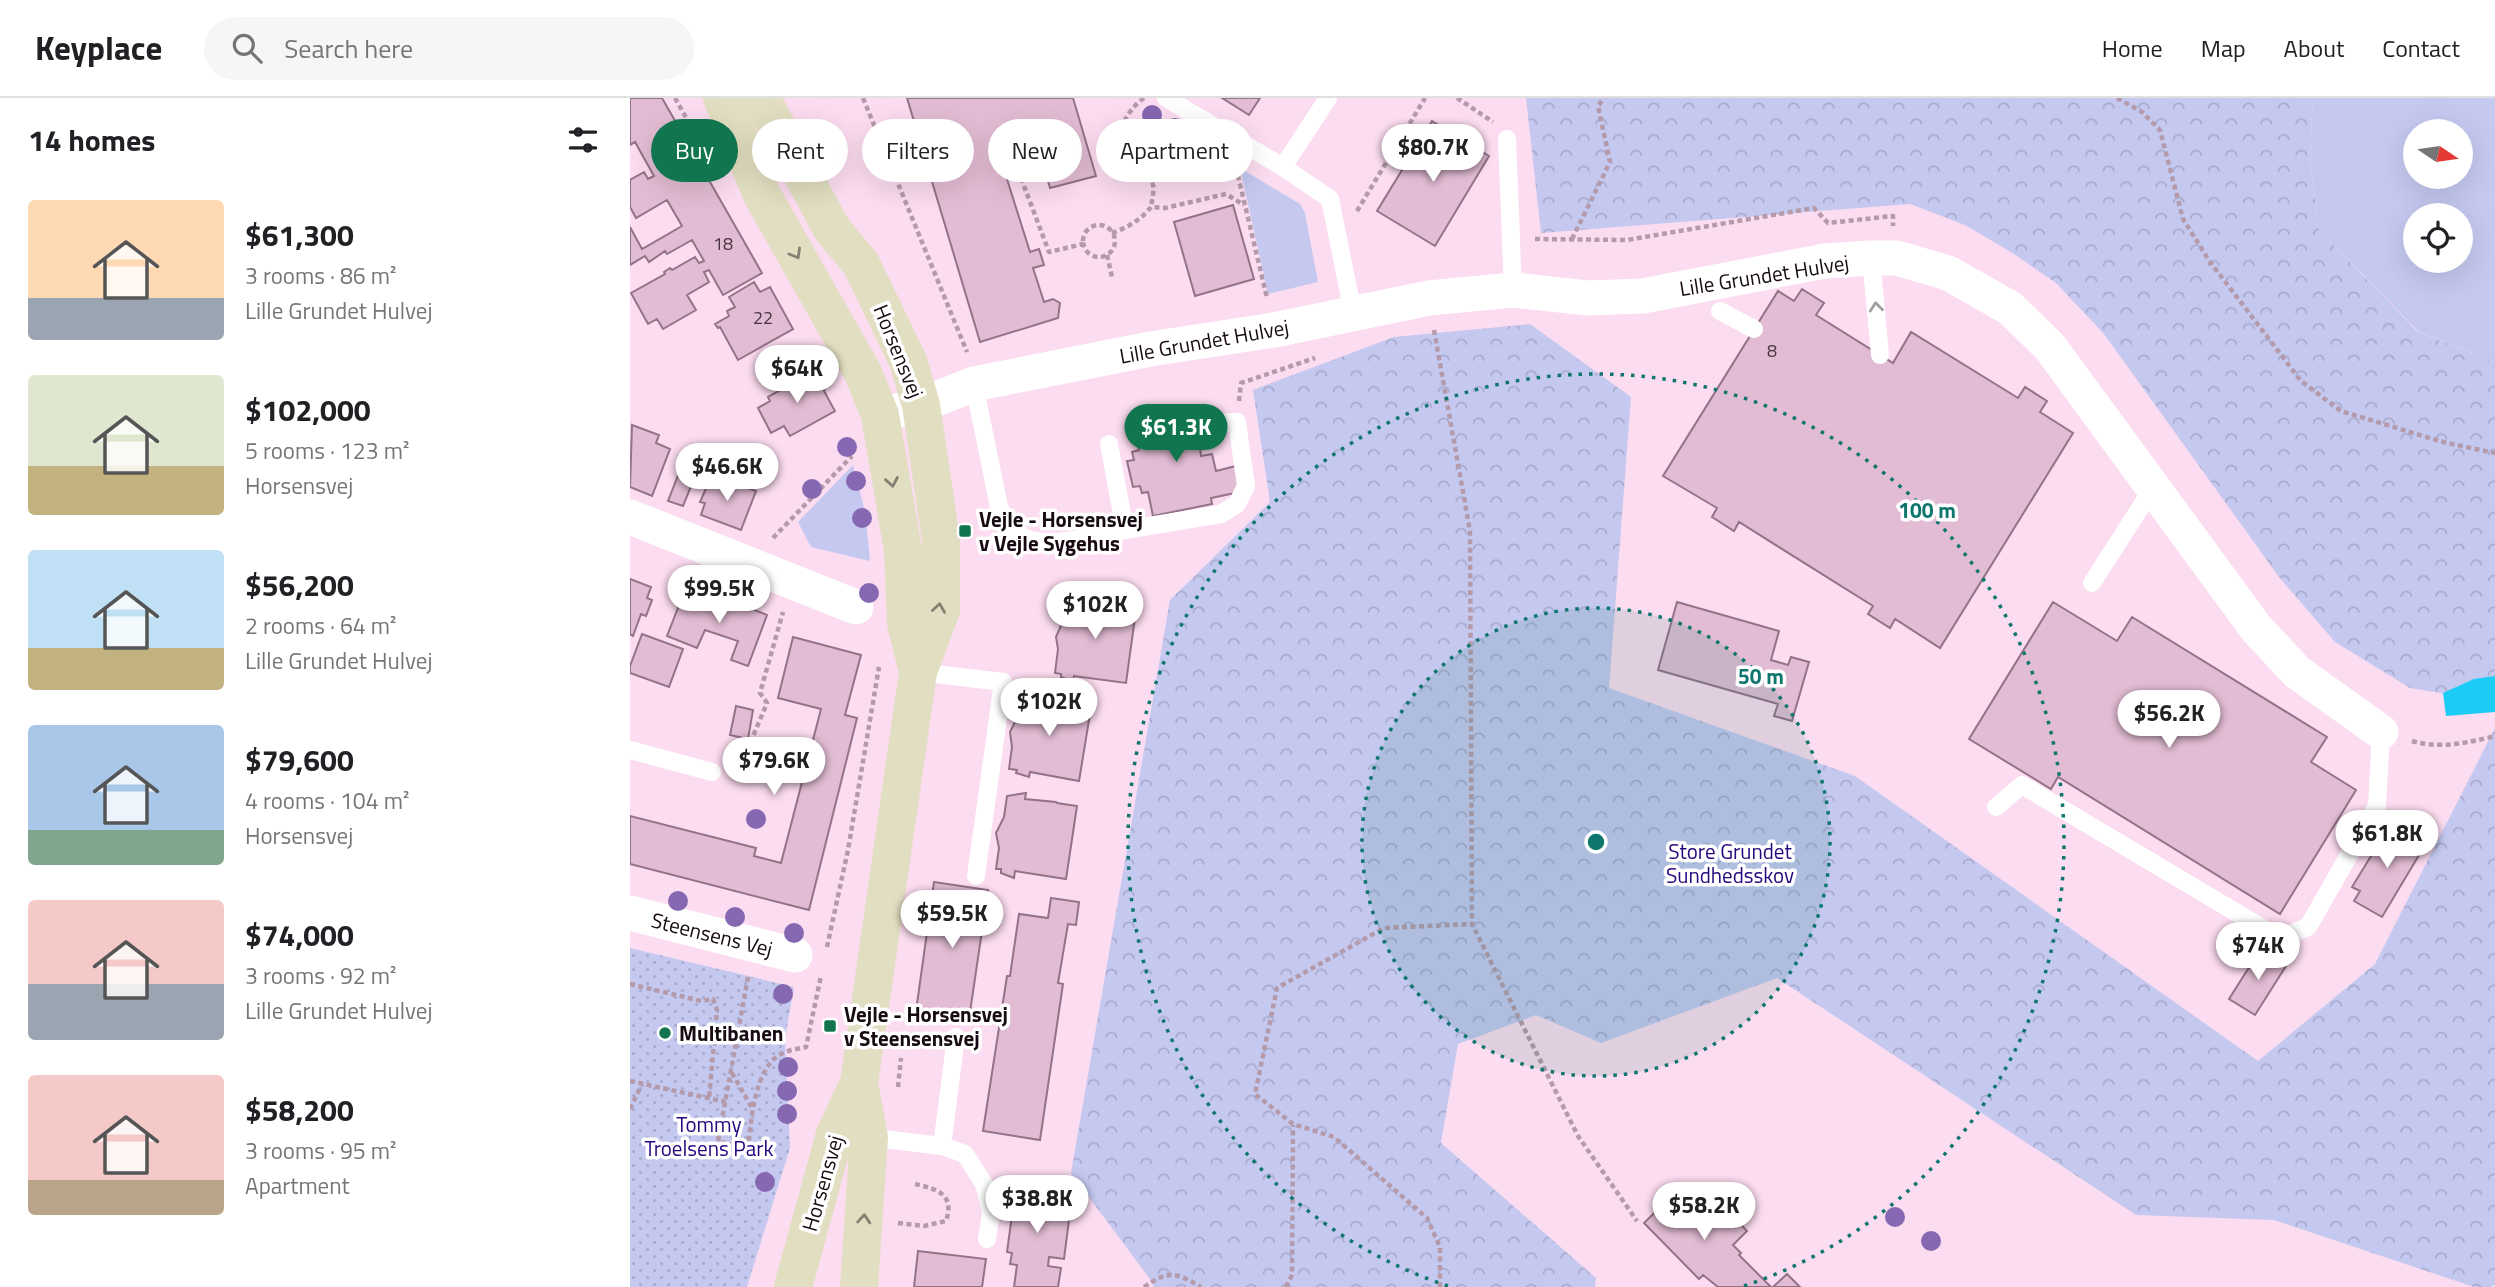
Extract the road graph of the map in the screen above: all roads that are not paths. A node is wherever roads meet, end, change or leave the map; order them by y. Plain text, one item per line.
1 (722, 98) edge
2 (761, 98) edge
3 (782, 98) edge
4 (1166, 98) edge
5 (1328, 98) edge
6 (1507, 139) road end
7 (1283, 167) junction
8 (1871, 258) junction
9 (861, 264) junction
10 (1513, 290) junction
11 (1720, 311) dead end
12 (1353, 313) junction
13 (1754, 329) dead end
14 (1880, 355) dead end
15 (974, 384) junction
16 (921, 405) junction
17 (1216, 423) dead end
18 (871, 431) junction
19 (1109, 444) dead end
20 (2152, 488) junction
21 (630, 517) edge
22 (1125, 530) junction
23 (2092, 583) dead end
24 (856, 607) dead end
25 (918, 672) junction
26 (2381, 732) joint
27 (630, 750) edge
28 (712, 772) road end
29 (1996, 807) dead end
30 (976, 876) dead end
31 (630, 913) edge
32 (814, 959) road end
33 (956, 1037) dead end
34 (852, 1135) junction
35 (942, 1146) junction
36 (988, 1239) dead end
37 (793, 1287) edge
38 (859, 1287) edge

1 -> 18 main road, Horsensvej
2 - 9 main road, Horsensvej
3 - 9 main road
4 - 7 lane
5 - 7 lane
6 - 10 lane
7 - 12 lane
8 - 10 street, Lille Grundet Hulvej
14 -> 8 lane
8 - 20 street, Lille Grundet Hulvej
9 - 16 main road, Horsensvej
10 - 12 street, Lille Grundet Hulvej
11 - 13 lane
12 - 15 street, Lille Grundet Hulvej
15 - 16 street, Lille Grundet Hulvej
15 - 22 lane
16 - 18 street, Lille Grundet Hulvej
25 -> 16 main road, Horsensvej
17 - 22 lane
18 -> 25 main road, Horsensvej
19 - 22 lane
20 - 23 lane
20 - 26 street, Lille Grundet Hulvej
21 - 24 street
25 - 30 lane
25 - 34 main road, Horsensvej
26 - 29 lane
27 - 28 lane
31 - 32 street, Steensens Vej
33 - 35 lane
34 - 35 lane
34 - 37 main road, Horsensvej
38 -> 34 main road, Horsensvej
35 - 36 lane

